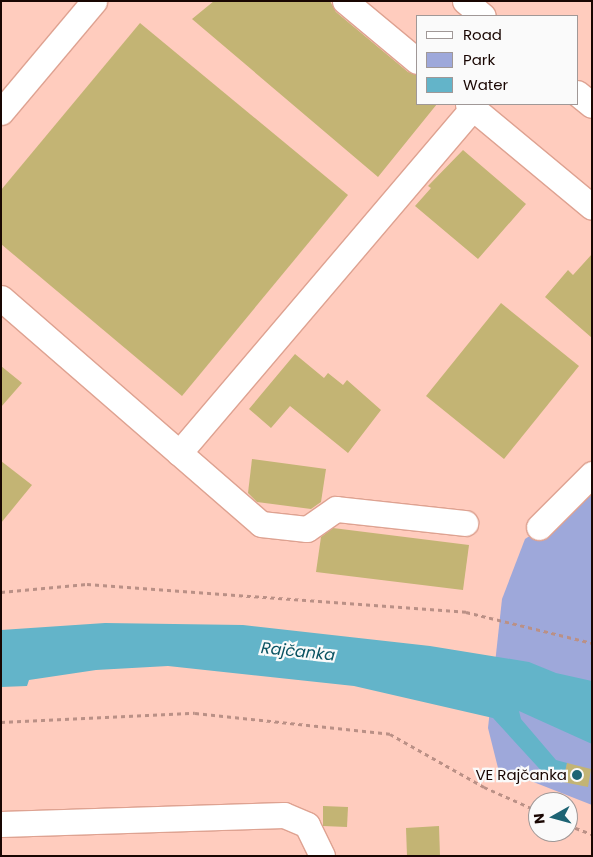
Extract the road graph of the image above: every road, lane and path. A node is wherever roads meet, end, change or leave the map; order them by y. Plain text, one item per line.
1 (94, 1) edge
2 (345, 1) edge
3 (465, 1) edge
4 (482, 15) edge
5 (416, 60) edge
6 (578, 94) edge
7 (592, 105) edge
8 (471, 106) edge
9 (1, 112) edge
10 (592, 207) edge
11 (1, 298) edge
12 (179, 453) junction
13 (592, 474) edge
14 (466, 523) dead end
15 (539, 527) dead end
16 (1, 592) edge
17 (592, 644) edge
18 (1, 722) edge
19 (528, 807) edge
20 (1, 824) edge
21 (578, 829) edge
22 (592, 834) edge
23 (322, 856) edge

1 - 9 lane
2 - 5 lane
3 - 4 lane
6 - 7 lane
8 - 10 lane
8 - 12 lane
11 - 12 lane
12 - 14 lane
13 - 15 lane
16 - 17 path
18 - 19 path
20 - 23 lane
21 - 22 path

